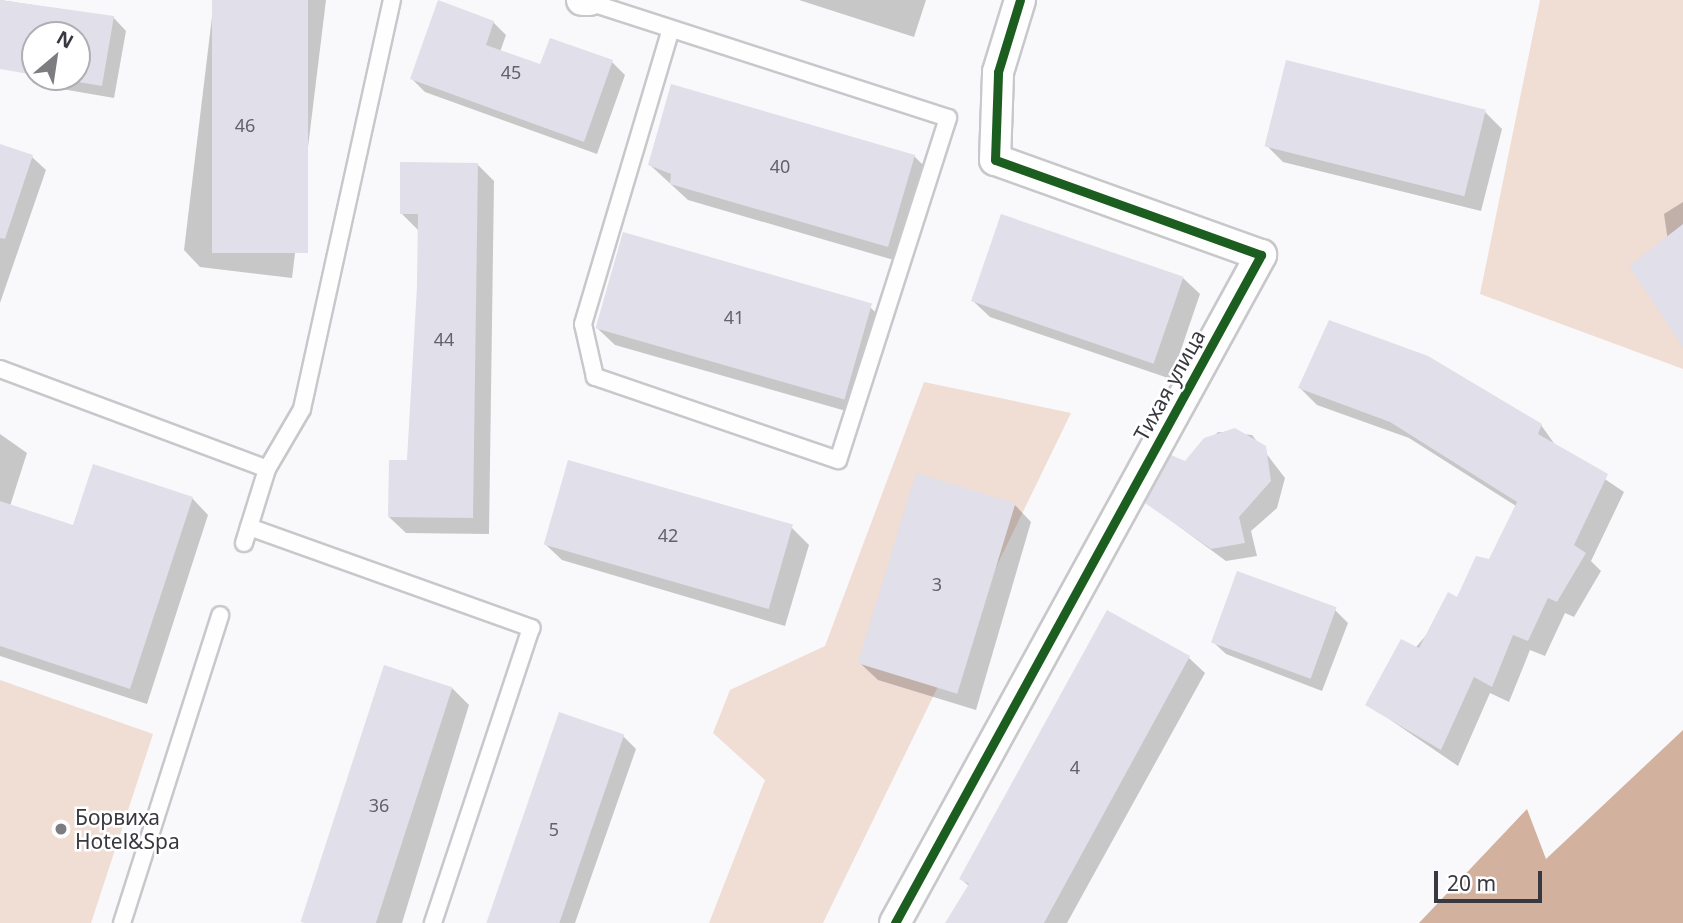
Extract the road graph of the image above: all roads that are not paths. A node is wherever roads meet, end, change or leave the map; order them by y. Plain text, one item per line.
1 (392, 0) edge
2 (1020, 0) edge
3 (587, 1) edge
4 (671, 29) junction
5 (0, 369) edge
6 (267, 469) junction
7 (220, 615) dead end
8 (122, 923) edge
9 (433, 923) edge
10 (895, 923) edge

1 - 6 lane
2 - 10 street, Тихая улица
3 - 4 lane
4 - 4 lane
5 - 6 lane
6 - 9 lane
7 - 8 lane

